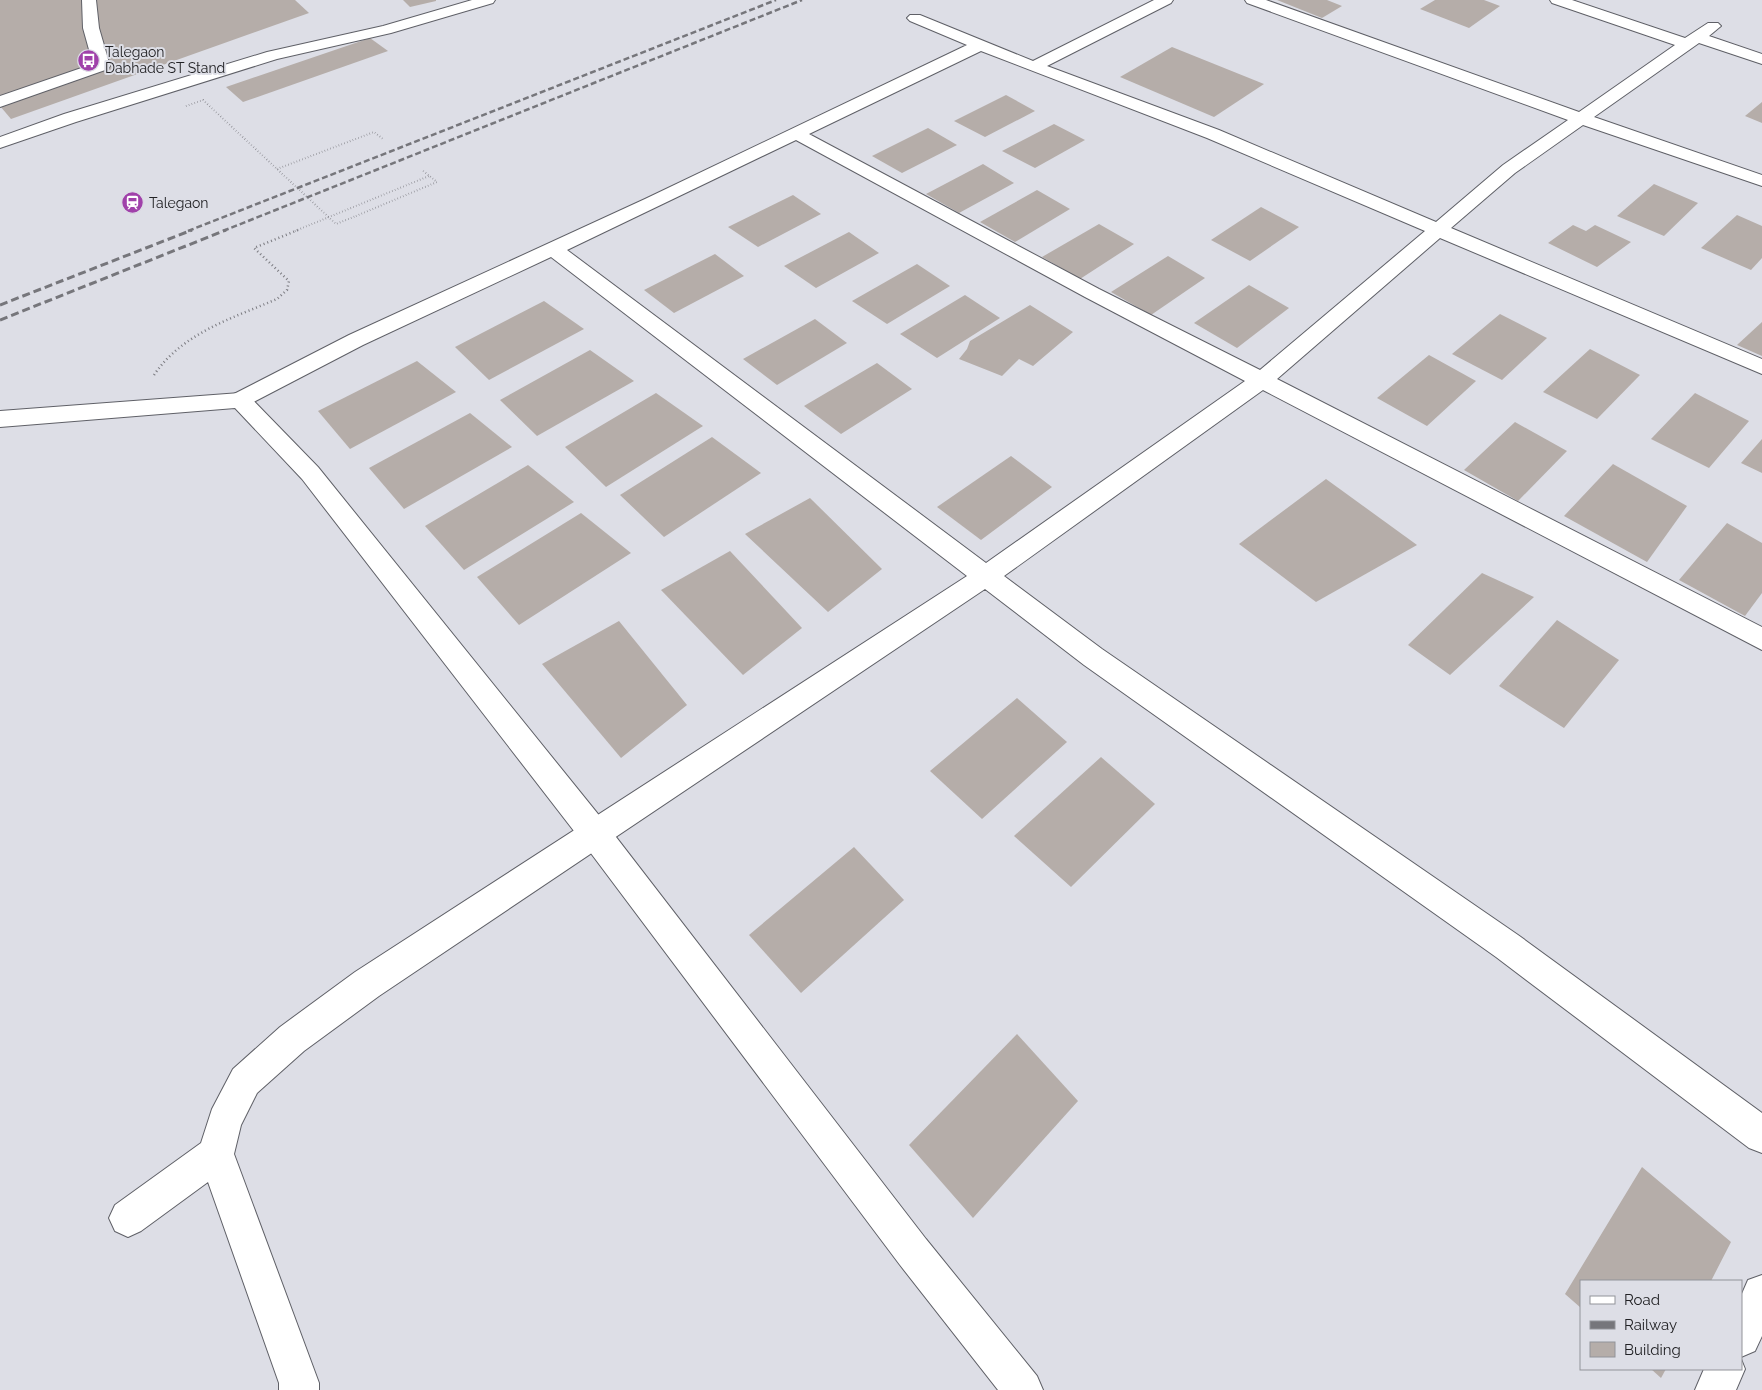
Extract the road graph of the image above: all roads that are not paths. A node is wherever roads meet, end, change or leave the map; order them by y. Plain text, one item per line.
1 (89, 0) edge
2 (488, 0) edge
3 (1166, 0) edge
4 (1252, 0) edge
5 (1557, 0) edge
6 (915, 18) dead end
7 (1699, 36) junction
8 (980, 45) junction
9 (1762, 59) edge
10 (1034, 66) junction
11 (0, 102) edge
12 (1581, 119) junction
13 (795, 134) junction
14 (0, 143) edge
15 (1762, 181) edge
16 (1439, 230) junction
17 (553, 249) junction
18 (1762, 367) edge
19 (1261, 381) junction
20 (240, 400) junction
21 (0, 418) edge
22 (986, 576) junction
23 (1762, 640) edge
24 (594, 834) junction
25 (1762, 1135) edge
26 (216, 1154) junction
27 (128, 1218) dead end
28 (1762, 1294) edge
29 (1742, 1335) edge
30 (1725, 1370) edge
31 (299, 1390) edge
32 (1023, 1390) edge
33 (1715, 1390) edge

1 - 11 street
2 - 14 street
3 - 10 street
4 - 12 street
5 - 7 street
6 - 8 street
7 - 9 street
7 - 12 street
8 - 10 street
8 - 13 street
10 - 16 street
12 - 15 street
12 - 16 street
13 - 17 street
13 - 19 street
16 - 18 street
16 - 19 street
17 - 20 street
17 - 22 street
19 - 22 street
19 - 23 street
20 - 21 street
20 - 24 street
22 - 24 street
22 - 25 street
24 - 26 street
24 - 32 street
26 - 27 street
26 - 31 street
28 - 29 street
30 - 33 street

